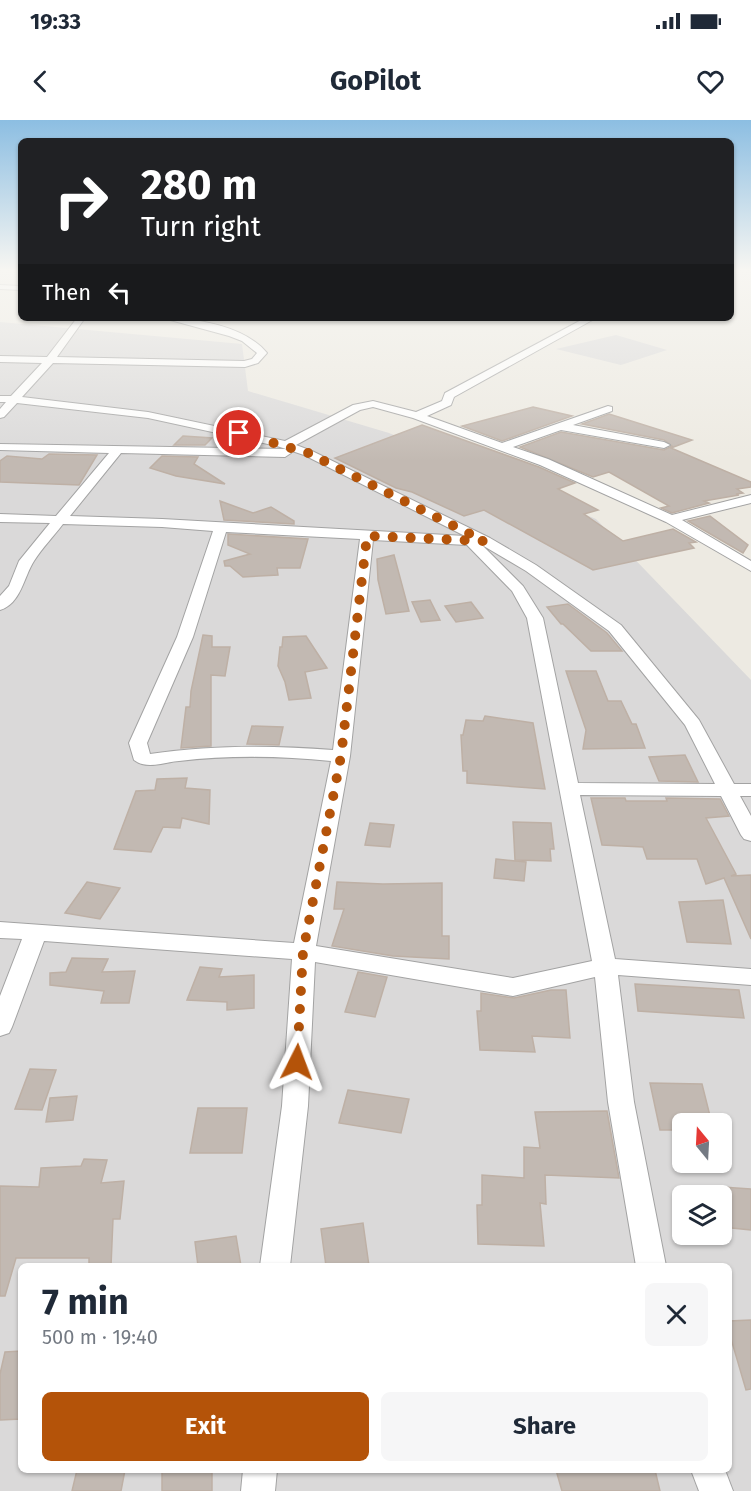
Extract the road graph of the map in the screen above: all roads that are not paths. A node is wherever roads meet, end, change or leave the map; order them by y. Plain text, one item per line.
1 (70, 333) edge
2 (228, 333) edge
3 (564, 333) edge
4 (0, 359) edge
5 (50, 360) junction
6 (0, 399) edge
7 (16, 399) junction
8 (608, 409) dead end
9 (0, 415) edge
10 (417, 416) junction
11 (561, 426) junction
12 (287, 445) junction
13 (664, 445) dead end
14 (0, 447) edge
15 (502, 447) junction
16 (117, 450) junction
17 (308, 453) junction
18 (751, 499) edge
19 (0, 518) edge
20 (63, 519) junction
21 (671, 519) junction
22 (221, 528) junction
23 (367, 536) junction
24 (478, 541) junction
25 (751, 567) edge
26 (0, 605) edge
27 (341, 756) junction
28 (569, 789) junction
29 (751, 790) edge
30 (728, 791) junction
31 (751, 835) edge
32 (0, 930) edge
33 (36, 933) junction
34 (303, 952) junction
35 (605, 966) junction
36 (751, 977) edge
37 (0, 1027) edge
38 (275, 1263) edge
39 (650, 1263) edge
40 (260, 1473) edge
41 (709, 1473) edge
42 (258, 1491) edge
43 (716, 1491) edge

1 - 5 street
2 - 5 street
3 - 10 street
4 - 5 street
5 - 7 street
6 - 7 street
7 - 9 street
7 - 12 street
8 - 11 street
10 - 12 street
10 - 15 street
11 - 13 street
11 - 15 street
12 - 17 street
14 - 16 street
15 - 21 street
16 - 17 street
16 - 20 street
17 - 24 street
18 - 21 street
19 - 20 street
20 - 22 street
20 - 26 street
21 - 25 street
22 - 23 street
22 - 27 street
23 - 24 street
23 - 27 street
24 - 28 street
24 - 30 street
27 - 34 street
28 - 30 street
28 - 35 street
29 - 30 street
30 - 31 street
32 - 33 street
33 - 34 street
33 - 37 street
34 - 35 street
34 - 38 street
35 - 36 street
35 - 39 street
40 - 42 street
41 - 43 street

